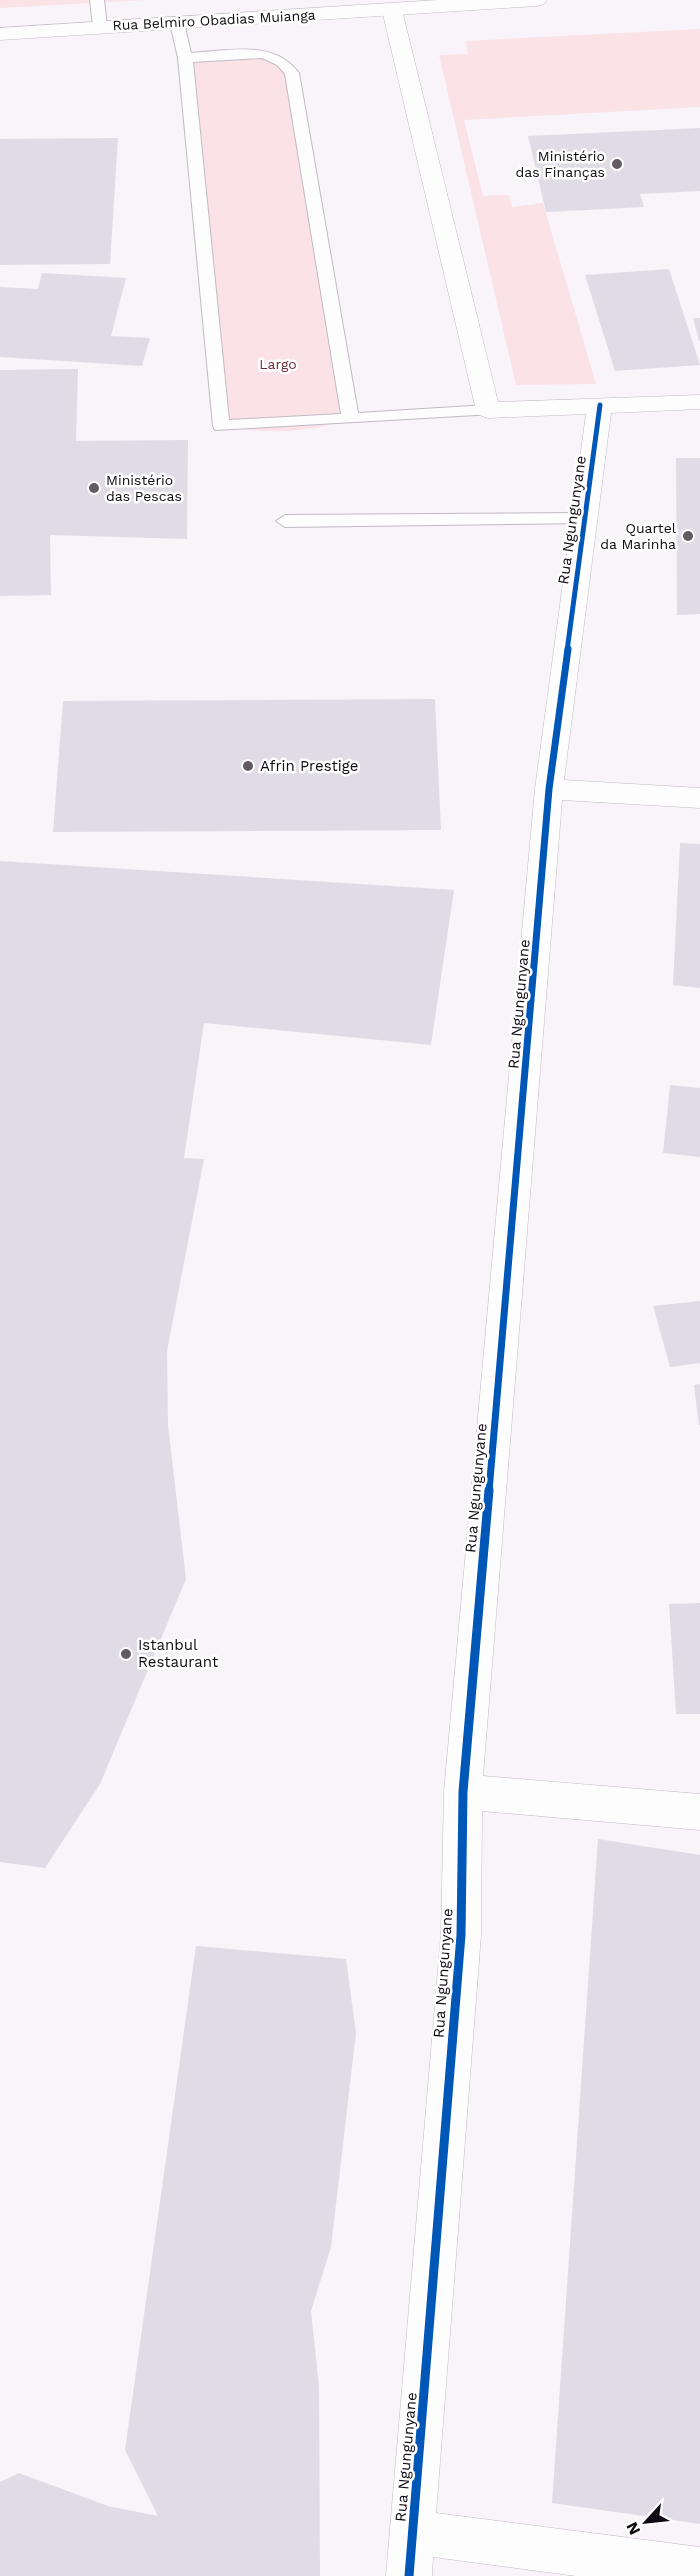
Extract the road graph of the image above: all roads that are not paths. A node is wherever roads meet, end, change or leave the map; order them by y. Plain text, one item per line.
1 (97, 0) edge
2 (537, 0) edge
3 (474, 3) edge
4 (392, 10) junction
5 (177, 23) junction
6 (100, 27) junction
7 (0, 34) edge
8 (185, 58) junction
9 (700, 402) edge
10 (600, 405) junction
11 (488, 410) junction
12 (350, 417) junction
13 (586, 519) junction
14 (285, 521) dead end
15 (549, 789) junction
16 (700, 798) edge
17 (463, 1792) junction
18 (700, 1812) edge
19 (414, 2532) junction
20 (700, 2570) edge
21 (409, 2576) edge

1 - 6 lane
2 - 3 street, Rua Belmiro Obadias Muianga
3 - 4 street, Rua Belmiro Obadias Muianga
4 - 5 street, Rua Belmiro Obadias Muianga
4 - 11 street
5 - 6 street, Rua Belmiro Obadias Muianga
5 - 8 lane
6 - 7 street, Rua Belmiro Obadias Muianga
8 - 12 lane
8 - 12 lane
9 - 10 street
10 - 11 street
10 - 13 street, Rua Ngungunyane
11 - 12 lane
13 - 14 lane
13 - 15 street, Rua Ngungunyane
15 - 16 street
15 - 17 street, Rua Ngungunyane
17 - 18 street
17 - 19 street, Rua Ngungunyane
19 - 20 street
19 - 21 street, Rua Ngungunyane

